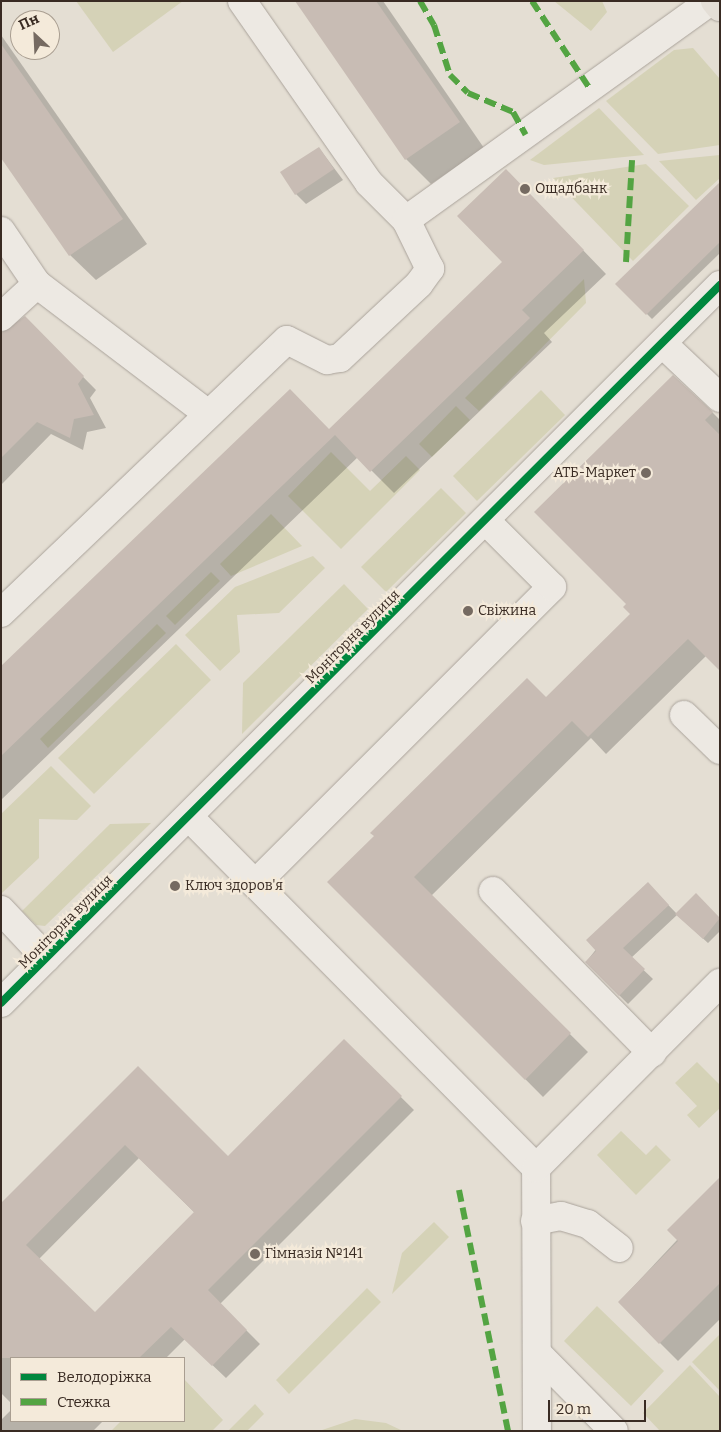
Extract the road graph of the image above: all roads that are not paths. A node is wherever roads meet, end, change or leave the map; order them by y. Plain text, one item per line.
1 (242, 1) edge
2 (711, 1) edge
3 (716, 1) edge
4 (720, 7) edge
5 (406, 220) junction
6 (1, 231) edge
7 (37, 284) junction
8 (720, 285) edge
9 (1, 317) edge
10 (664, 344) junction
11 (720, 398) edge
12 (206, 413) junction
13 (487, 522) junction
14 (1, 613) edge
15 (684, 715) dead end
16 (720, 750) edge
17 (189, 817) junction
18 (255, 884) junction
19 (493, 891) dead end
20 (1, 910) edge
21 (46, 958) junction
22 (720, 983) edge
23 (1, 1003) edge
24 (652, 1053) junction
25 (536, 1168) junction
26 (535, 1221) junction
27 (619, 1248) dead end
28 (540, 1356) junction
29 (537, 1431) edge
30 (614, 1431) edge

1 - 5 street
2 - 5 street
3 - 4 main road
5 - 12 street
6 - 7 street
7 - 9 street
7 - 12 street
8 - 10 street, Моніторна вулиця
10 - 11 street
10 - 13 street, Моніторна вулиця
12 - 14 street
13 - 17 street, Моніторна вулиця
13 - 18 street
15 - 16 street
17 - 18 street
17 - 21 street, Моніторна вулиця
18 - 25 street
19 - 24 street
20 - 21 street
21 - 23 street, Моніторна вулиця
22 - 24 street
24 - 25 street
25 - 26 street
26 - 27 street
26 - 28 street
28 - 29 street
28 - 30 street

